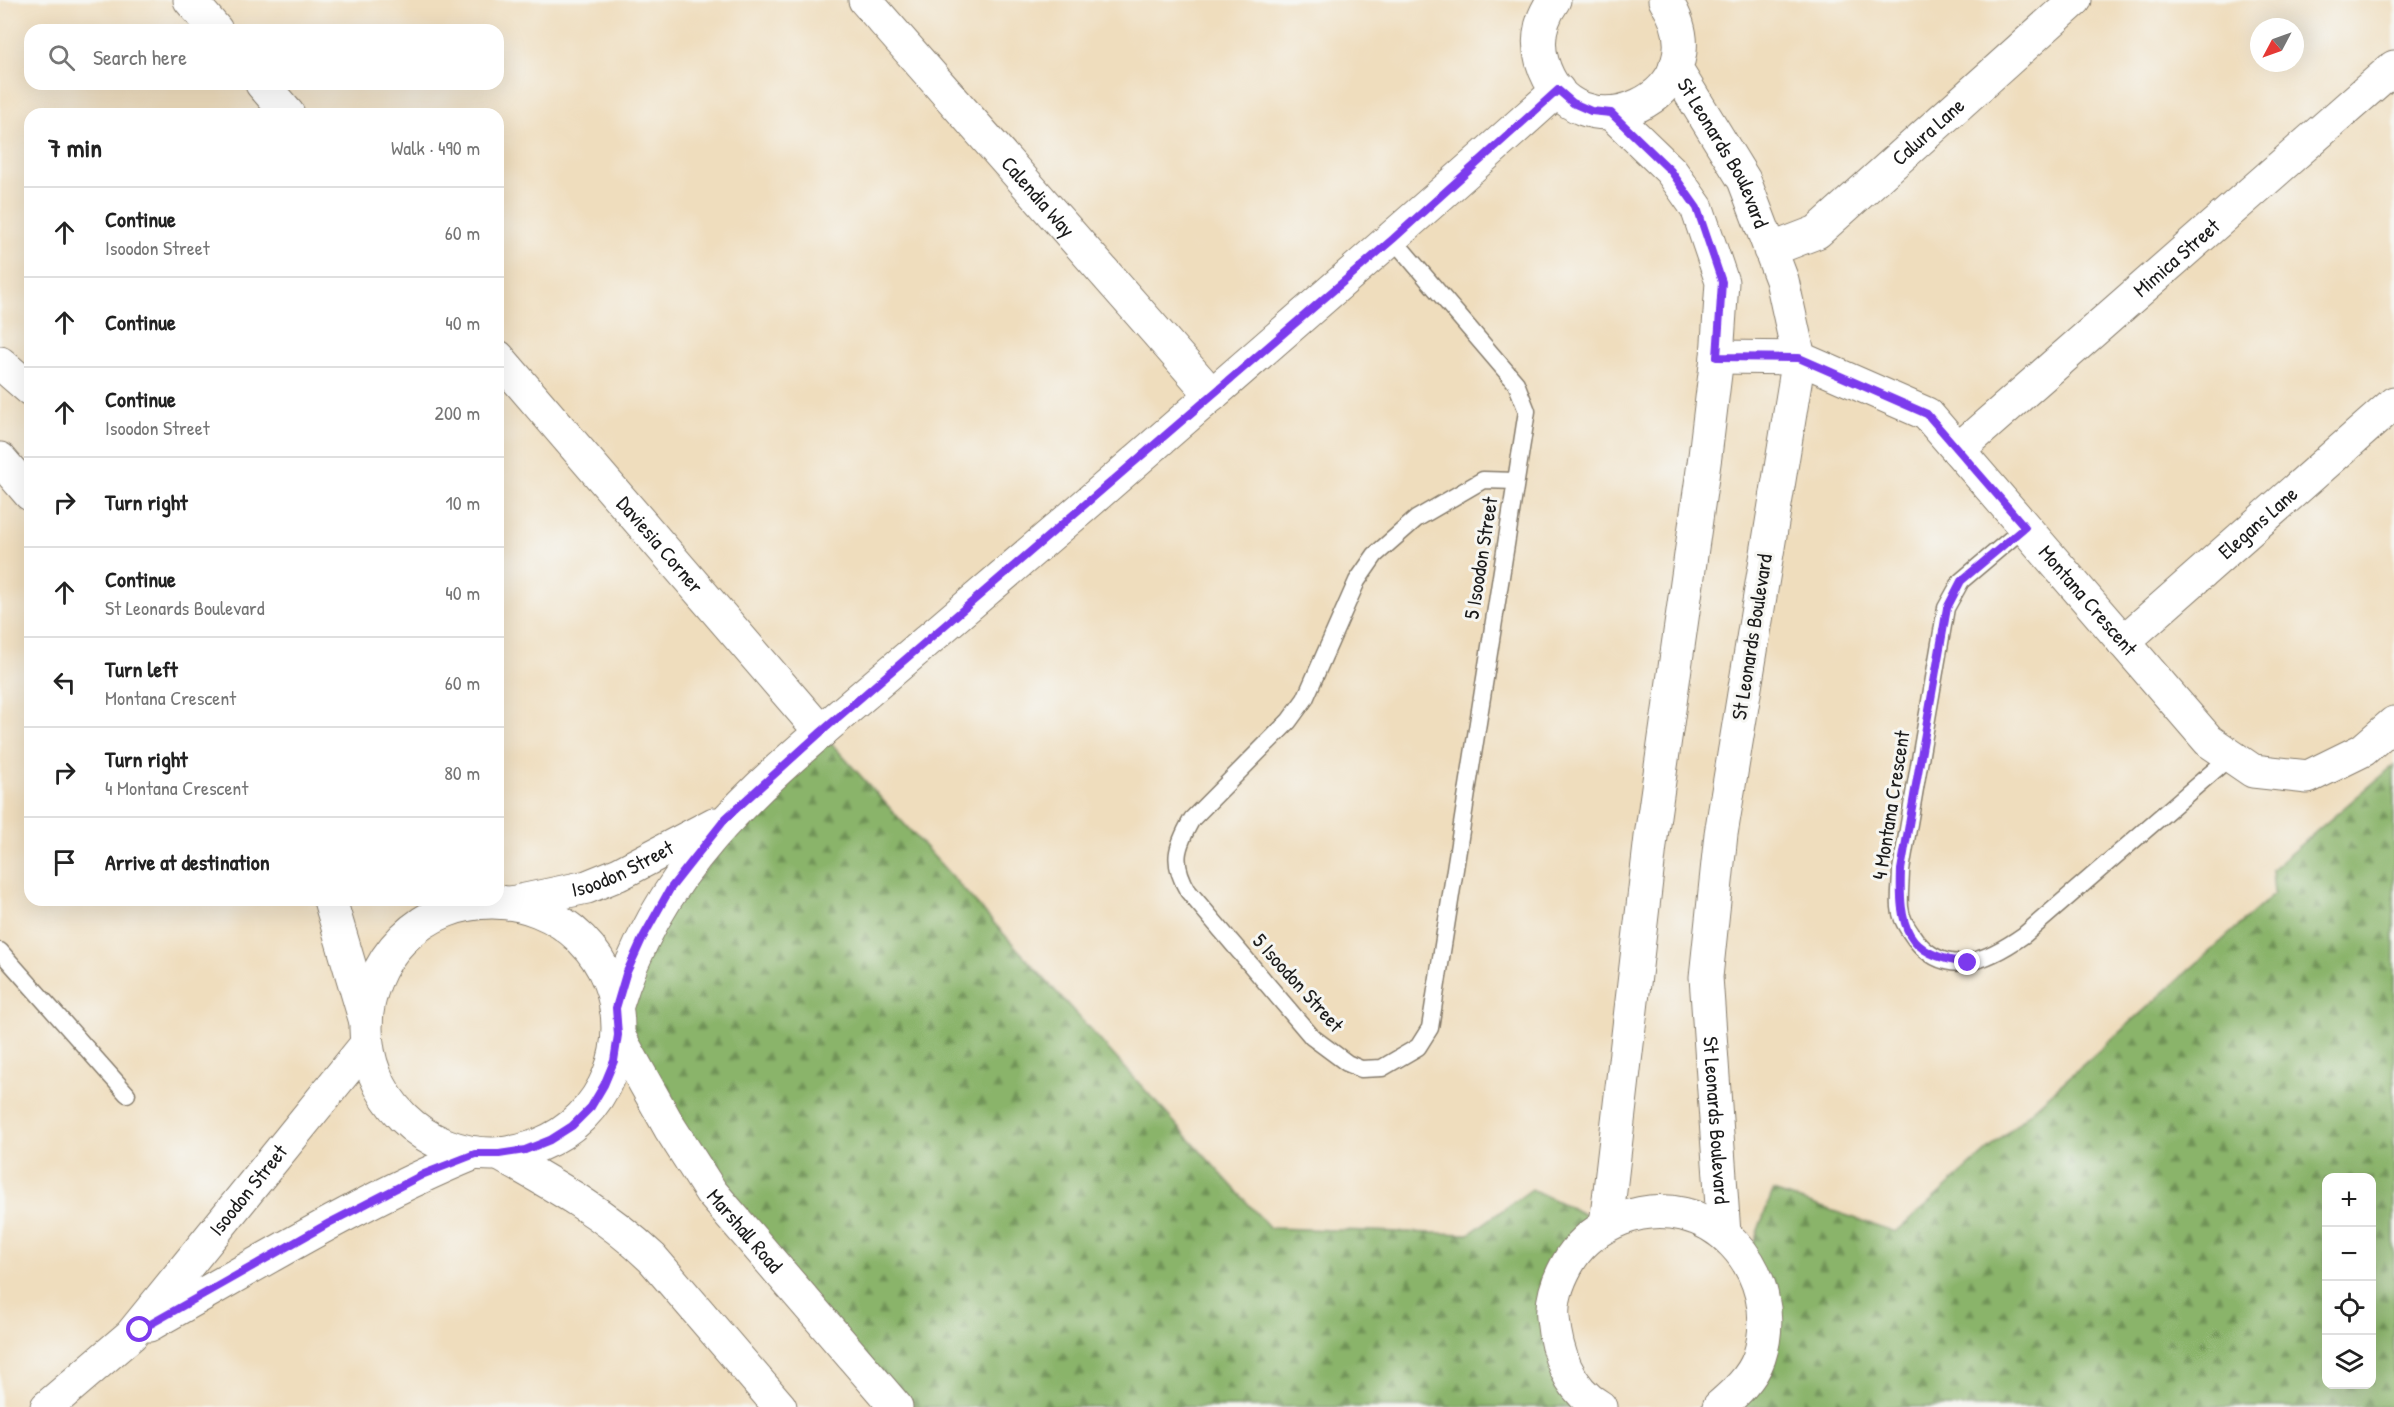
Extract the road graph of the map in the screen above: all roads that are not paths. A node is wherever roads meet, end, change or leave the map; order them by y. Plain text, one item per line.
1 (190, 0) edge
2 (865, 0) edge
3 (1554, 0) edge
4 (1665, 0) edge
5 (2075, 0) edge
6 (211, 24) edge
7 (2394, 67) edge
8 (1675, 68) junction
9 (267, 90) edge
10 (1558, 90) junction
11 (283, 108) edge
12 (1611, 113) junction
13 (1393, 239) junction
14 (1770, 250) junction
15 (1717, 357) junction
16 (1799, 358) junction
17 (0, 363) edge
18 (504, 364) edge
19 (24, 384) edge
20 (1212, 395) junction
21 (2394, 403) edge
22 (1958, 450) junction
23 (0, 459) edge
24 (1516, 481) junction
25 (24, 487) edge
26 (2025, 527) junction
27 (2123, 642) junction
28 (2394, 723) edge
29 (821, 732) junction
30 (2231, 756) junction
31 (726, 818) junction
32 (504, 900) edge
33 (504, 904) edge
34 (332, 906) edge
35 (459, 906) edge
36 (0, 951) edge
37 (617, 1022) junction
38 (366, 1033) junction
39 (127, 1094) dead end
40 (487, 1154) junction
41 (1606, 1225) junction
42 (1724, 1234) junction
43 (131, 1335) junction
44 (47, 1407) edge
45 (780, 1407) edge
46 (896, 1407) edge
47 (1600, 1407) edge
48 (1719, 1407) edge

1 - 6 street
2 - 20 street, Calendia Way
3 - 10 street
4 - 8 street
5 - 14 street, Calura Lane
7 - 22 street, Mimica Street
8 - 12 street
8 - 14 street, St Leonards Boulevard
9 - 11 street
10 - 12 street
10 - 13 street, Isoodon Street
12 - 15 street
13 - 20 street, Isoodon Street
13 - 24 lane, 5 Isoodon Street
14 - 16 street, St Leonards Boulevard
15 - 16 street, Montana Crescent
15 - 41 street
16 - 22 street, Montana Crescent
16 - 42 street, St Leonards Boulevard
17 - 19 street
18 - 29 street, Daviesia Corner
20 - 29 street, Isoodon Street
21 - 27 street, Elegans Lane
22 - 26 street, Montana Crescent
23 - 25 street
24 - 24 lane, 5 Isoodon Street
26 - 27 street, Montana Crescent
26 - 30 lane, 4 Montana Crescent
27 - 30 street, Montana Crescent
28 - 30 street, Montana Crescent
29 - 31 street, Isoodon Street
31 - 32 street, Isoodon Street
31 - 37 street, Isoodon Street
33 - 37 street
34 - 38 street
35 - 38 street, Isoodon Street
36 - 39 lane
37 - 40 street, Isoodon Street
37 - 46 street, Marshall Road
38 - 40 street
38 - 43 street, Isoodon Street
40 - 43 street, Isoodon Street
40 - 45 street
41 - 42 street
41 - 47 street
42 - 48 street
43 - 44 street, Isoodon Street

